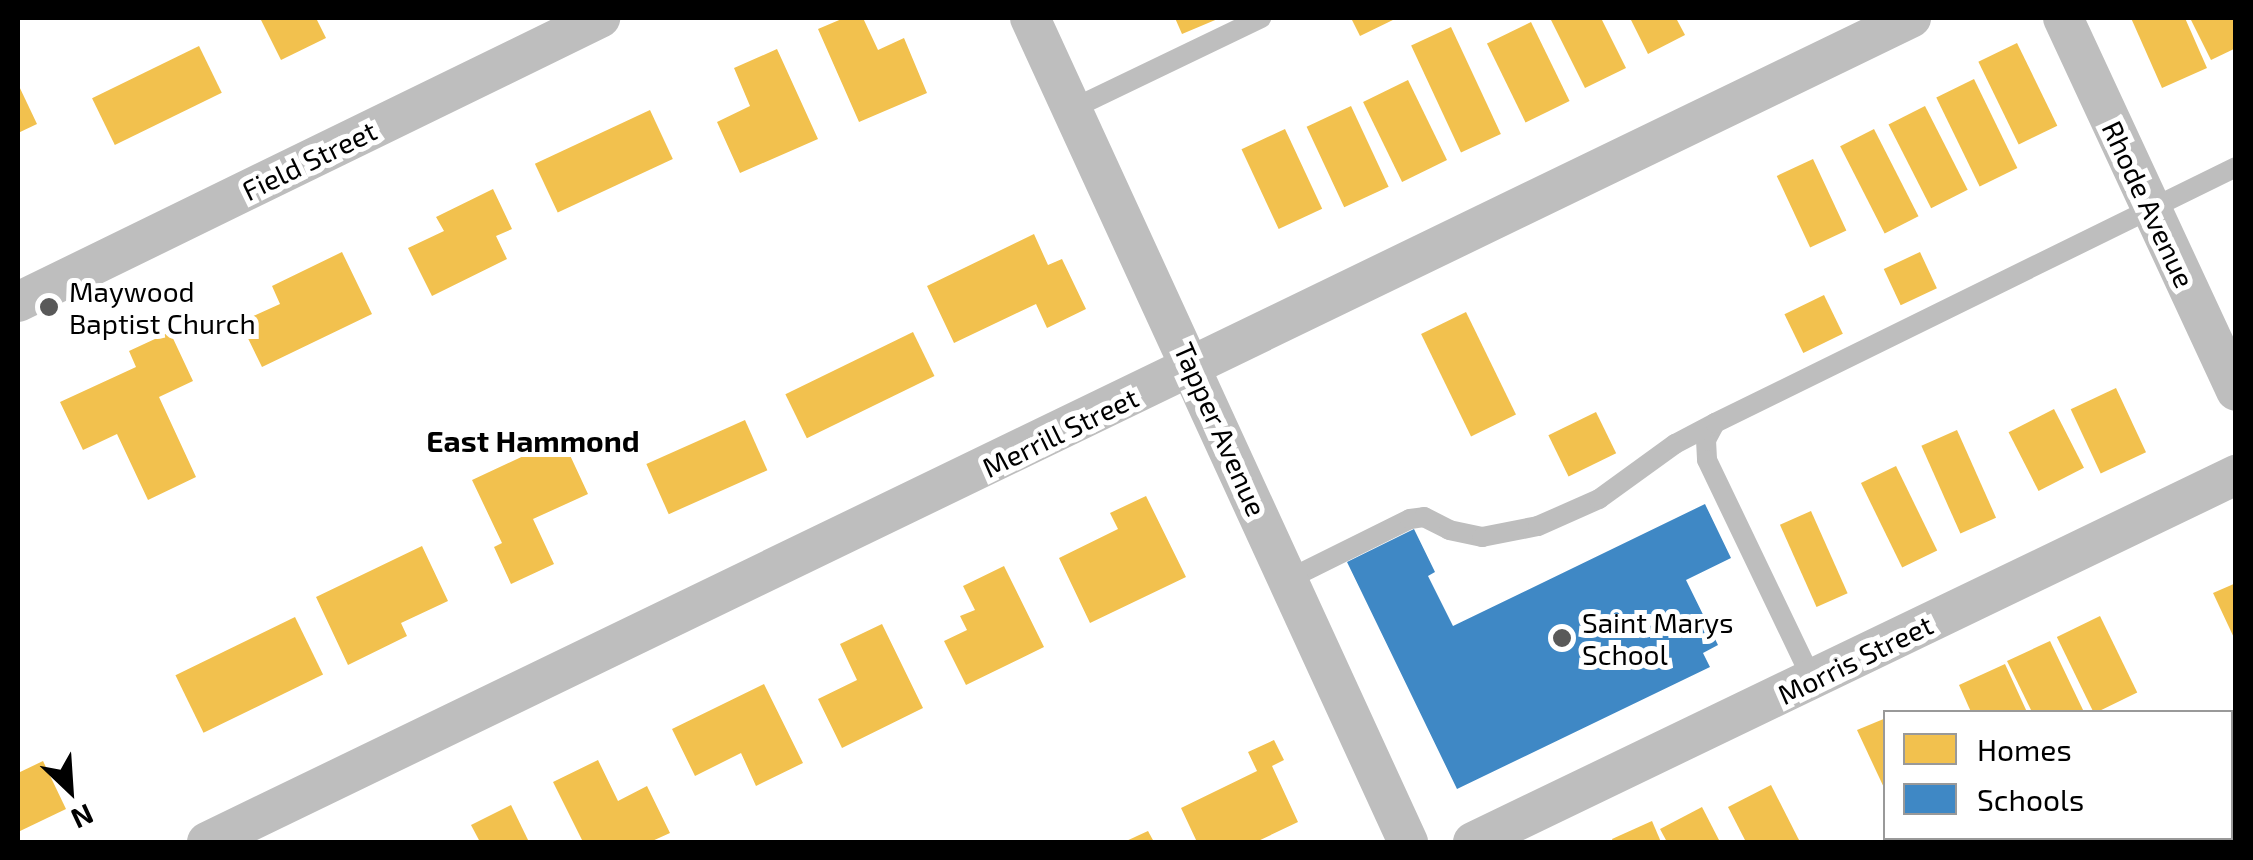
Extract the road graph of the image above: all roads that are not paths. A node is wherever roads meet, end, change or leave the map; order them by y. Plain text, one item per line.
1 (600, 18) edge
2 (1030, 18) edge
3 (1260, 18) edge
4 (1911, 18) edge
5 (2063, 18) edge
6 (1072, 109) junction
7 (2236, 167) edge
8 (2151, 208) junction
9 (18, 302) edge
10 (1194, 368) junction
11 (2236, 391) edge
12 (1715, 423) junction
13 (2236, 475) edge
14 (1289, 580) junction
15 (1812, 679) junction
16 (208, 842) edge
17 (1408, 842) edge
18 (1474, 842) edge

1 - 9 street, Field Street
2 - 6 street, Tapper Avenue
3 - 6 lane
4 - 10 street, Merrill Street
5 - 8 street, Rhode Avenue
6 - 10 street, Tapper Avenue
7 - 8 lane
8 - 11 street, Rhode Avenue
8 - 12 lane
10 - 14 street, Tapper Avenue
10 - 16 street, Merrill Street
12 - 14 lane
12 - 15 lane
13 - 15 street, Morris Street
14 - 17 street, Tapper Avenue
15 - 18 street, Morris Street

